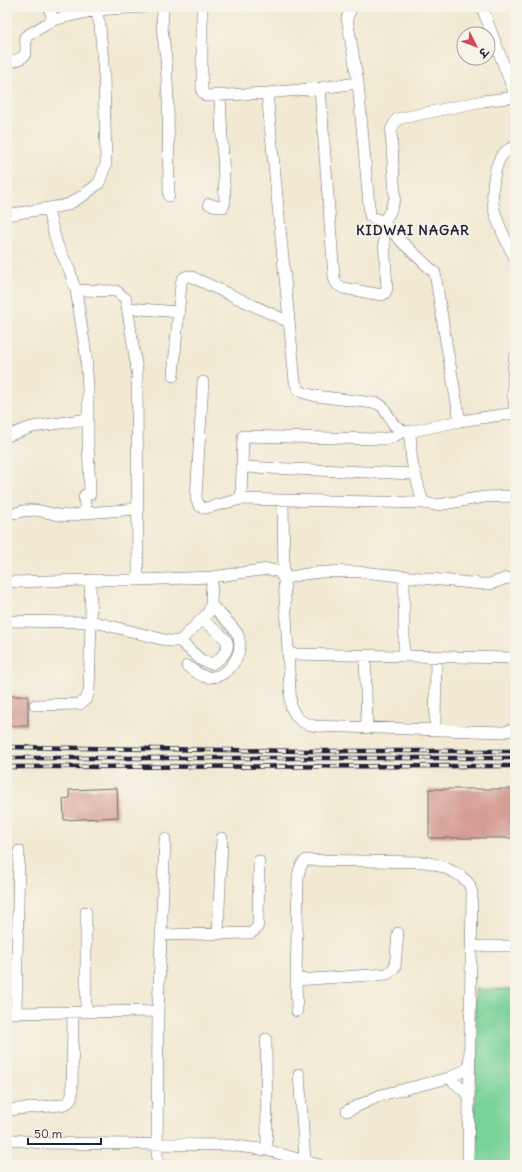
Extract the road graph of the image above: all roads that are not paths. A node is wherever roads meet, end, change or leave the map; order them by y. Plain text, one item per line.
1 (49, 7) edge
2 (144, 7) edge
3 (163, 7) edge
4 (202, 7) edge
5 (352, 7) edge
6 (482, 7) edge
7 (95, 8) edge
8 (54, 20) junction
9 (7, 62) edge
10 (358, 83) junction
11 (320, 88) junction
12 (267, 93) junction
13 (220, 95) junction
14 (515, 96) edge
15 (515, 146) edge
16 (169, 196) dead end
17 (209, 204) dead end
18 (47, 208) junction
19 (7, 215) edge
20 (383, 222) junction
21 (515, 258) edge
22 (76, 290) junction
23 (128, 308) junction
24 (179, 312) junction
25 (289, 322) junction
26 (515, 357) edge
27 (174, 376) dead end
28 (203, 382) dead end
29 (515, 412) edge
30 (88, 419) junction
31 (460, 420) junction
32 (407, 431) junction
33 (7, 436) edge
34 (242, 467) junction
35 (415, 474) junction
36 (515, 496) edge
37 (241, 499) junction
38 (283, 500) junction
39 (423, 503) junction
40 (137, 509) junction
41 (16, 513) dead end
42 (86, 513) junction
43 (404, 576) junction
44 (212, 578) junction
45 (284, 579) junction
46 (515, 579) edge
47 (90, 580) junction
48 (138, 580) junction
49 (7, 582) edge
50 (211, 605) junction
51 (202, 620) junction
52 (7, 621) edge
53 (91, 621) junction
54 (180, 641) junction
55 (288, 654) junction
56 (365, 655) junction
57 (404, 656) junction
58 (436, 657) junction
59 (515, 658) edge
60 (187, 666) dead end
61 (35, 705) dead end
62 (367, 727) junction
63 (515, 729) edge
64 (435, 730) junction
65 (222, 838) dead end
66 (165, 839) dead end
67 (19, 851) dead end
68 (259, 861) dead end
69 (86, 912) dead end
70 (218, 933) junction
71 (398, 933) dead end
72 (161, 936) junction
73 (471, 946) junction
74 (515, 946) edge
75 (296, 980) junction
76 (158, 1011) junction
77 (73, 1012) junction
78 (86, 1012) junction
79 (297, 1012) dead end
80 (11, 1013) edge
81 (266, 1039) dead end
82 (469, 1068) junction
83 (299, 1074) dead end
84 (449, 1078) junction
85 (469, 1095) junction
86 (7, 1110) edge
87 (347, 1112) dead end
88 (7, 1139) edge
89 (158, 1145) junction
90 (267, 1150) junction
91 (282, 1160) edge
92 (305, 1160) junction
93 (157, 1165) edge
94 (320, 1165) edge
95 (468, 1165) edge

1 - 8 street
2 - 7 street
3 - 16 street
4 - 13 street
5 - 10 street
6 - 14 street
7 - 8 street
7 - 18 street
8 - 9 street
10 - 11 street
10 - 20 street
11 - 12 street
11 - 20 street
12 - 13 street
12 - 25 street
13 - 17 street
14 - 20 street
15 - 21 street
18 - 19 street
18 - 22 street
20 - 31 street
22 - 23 street
22 - 30 street
23 - 24 street
23 - 40 street
24 - 25 street
24 - 27 street
25 - 32 street
26 - 29 street
28 - 37 street
29 - 31 street
30 - 33 street
30 - 42 street
31 - 32 street
32 - 34 street
32 - 35 street
34 - 35 street
34 - 37 street
35 - 39 street
36 - 39 street
37 - 38 street
38 - 39 street
38 - 45 street
40 - 42 street
40 - 48 street
41 - 42 street
43 - 45 street
43 - 46 street
43 - 57 street
44 - 45 street
44 - 48 street
44 - 50 street
45 - 55 street
47 - 48 street
47 - 49 street
47 - 53 street
50 - 51 street
50 - 60 street
51 - 54 street
51 - 54 street
52 - 53 street
53 - 54 street
53 - 61 street
55 - 56 street
55 - 62 street
56 - 57 street
56 - 62 street
57 - 58 street
58 - 59 street
58 - 64 street
62 - 64 street
63 - 64 street
65 - 70 street
66 - 72 street
67 - 80 street
68 - 70 street
69 - 78 street
70 - 72 street
71 - 75 street
72 - 76 street
73 - 74 street
73 - 75 street
73 - 82 street
75 - 79 street
76 - 78 street
76 - 89 street
77 - 78 street
77 - 80 street
77 - 86 street
81 - 90 street
82 - 84 street
82 - 85 street
83 - 92 street
84 - 85 street
84 - 87 street
85 - 95 street
88 - 89 street
89 - 90 street
89 - 93 street
90 - 91 street
91 - 92 street
92 - 94 street

